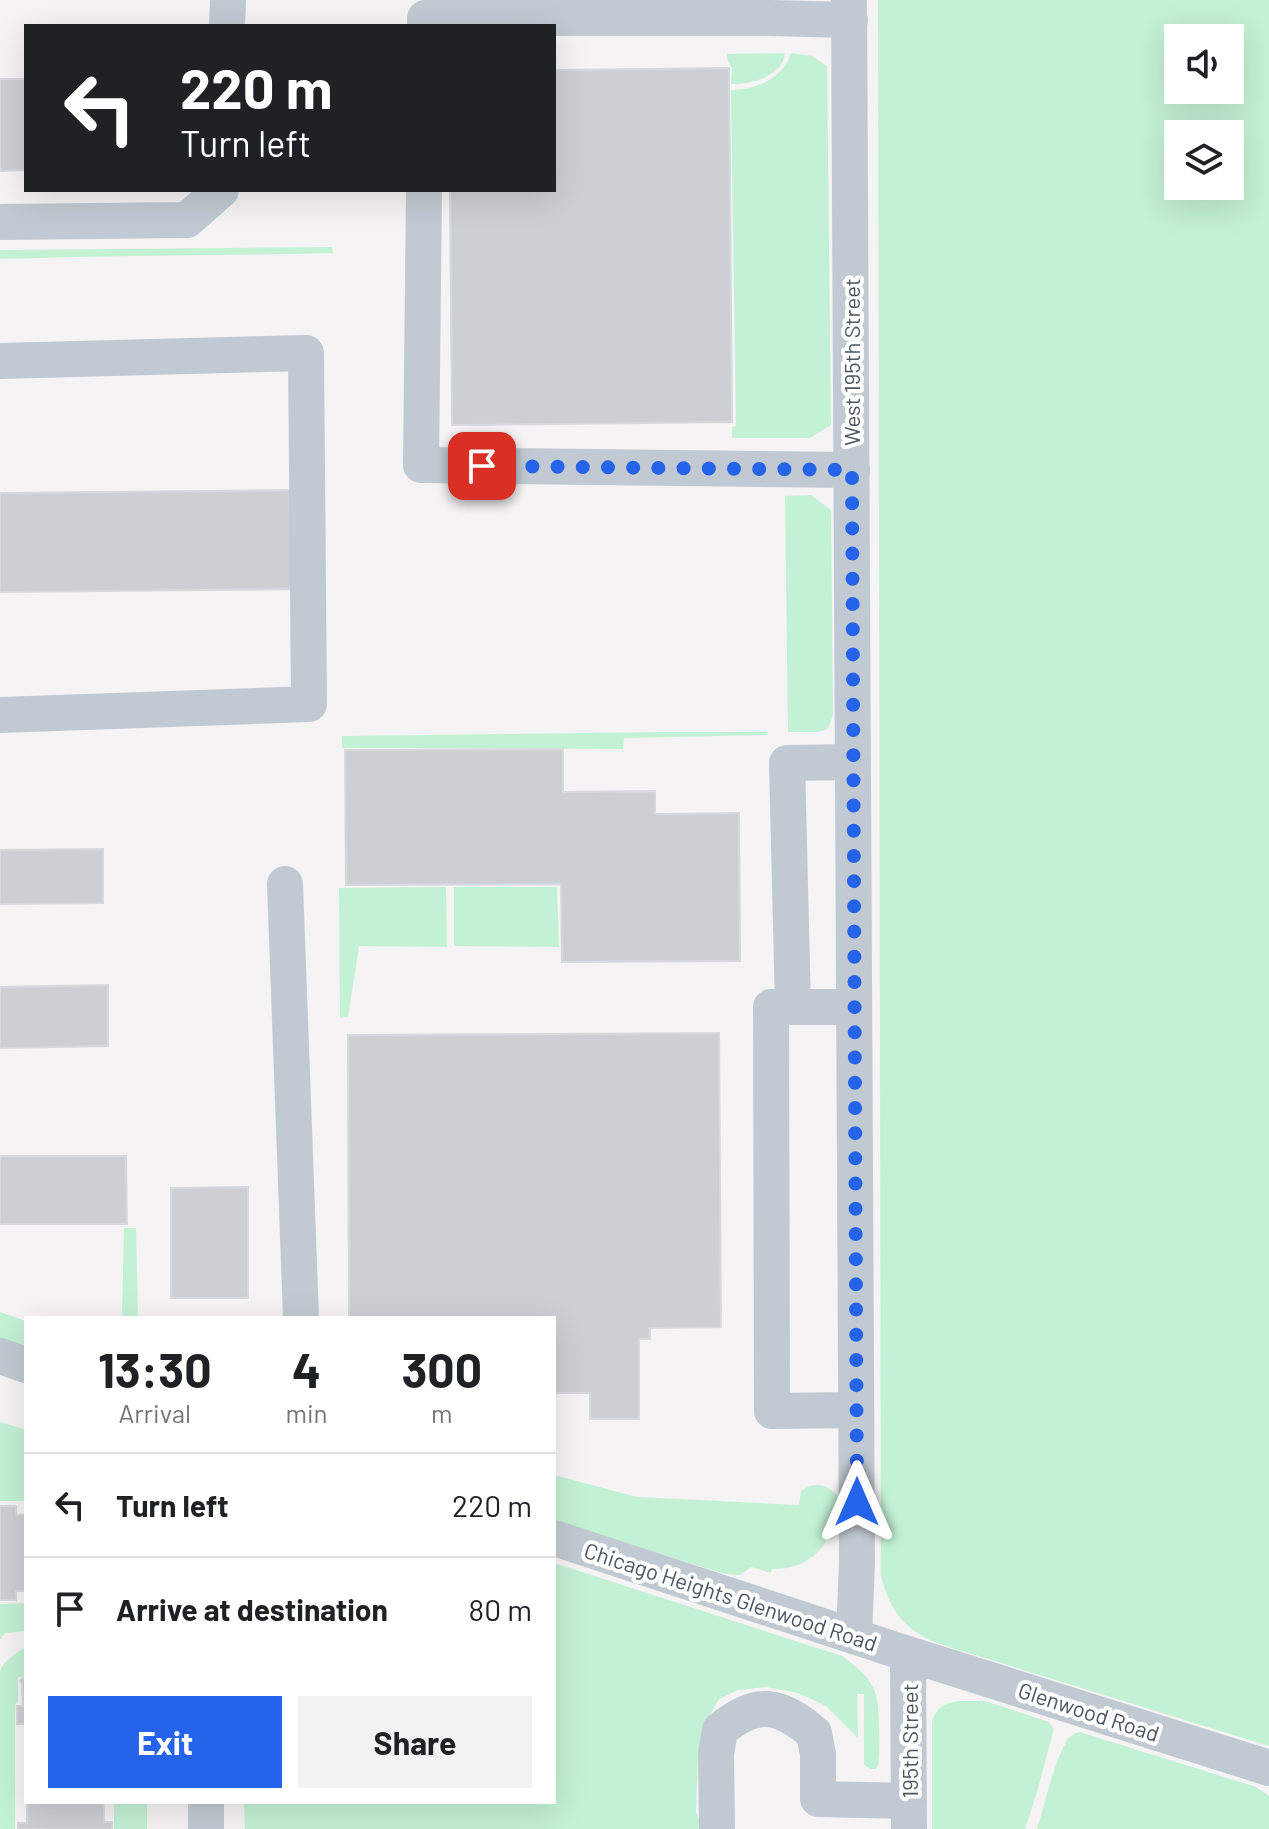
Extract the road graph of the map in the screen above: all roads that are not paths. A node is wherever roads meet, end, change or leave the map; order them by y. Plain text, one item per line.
1 (228, 0) edge
2 (850, 10) edge
3 (227, 24) edge
4 (425, 24) edge
5 (219, 192) edge
6 (424, 192) edge
7 (0, 222) edge
8 (0, 361) edge
9 (852, 470) junction
10 (0, 715) edge
11 (853, 762) junction
12 (285, 884) dead end
13 (793, 1007) junction
14 (854, 1007) junction
15 (301, 1316) edge
16 (0, 1356) edge
17 (24, 1364) edge
18 (856, 1410) junction
19 (556, 1539) edge
20 (854, 1636) junction
21 (908, 1654) junction
22 (1269, 1768) edge
23 (206, 1804) edge
24 (818, 1814) edge
25 (909, 1815) edge
26 (206, 1829) edge
27 (717, 1829) edge

1 - 3 street
2 - 4 street
2 - 9 street, West 195th Street
5 - 7 street
6 - 9 street
8 - 10 street
9 - 11 street, West 195th Street
11 - 13 street
11 - 14 street, West 195th Street
12 - 15 street
13 - 14 street
13 - 18 street
14 - 18 street, West 195th Street
16 - 17 street
18 - 20 street, West 195th Street
19 - 20 street, Chicago Heights Glenwood Road
20 - 21 street, Chicago Heights Glenwood Road
21 - 22 street, Glenwood Road
21 - 25 street, 195th Street
23 - 26 street
24 - 25 street
24 - 27 street

